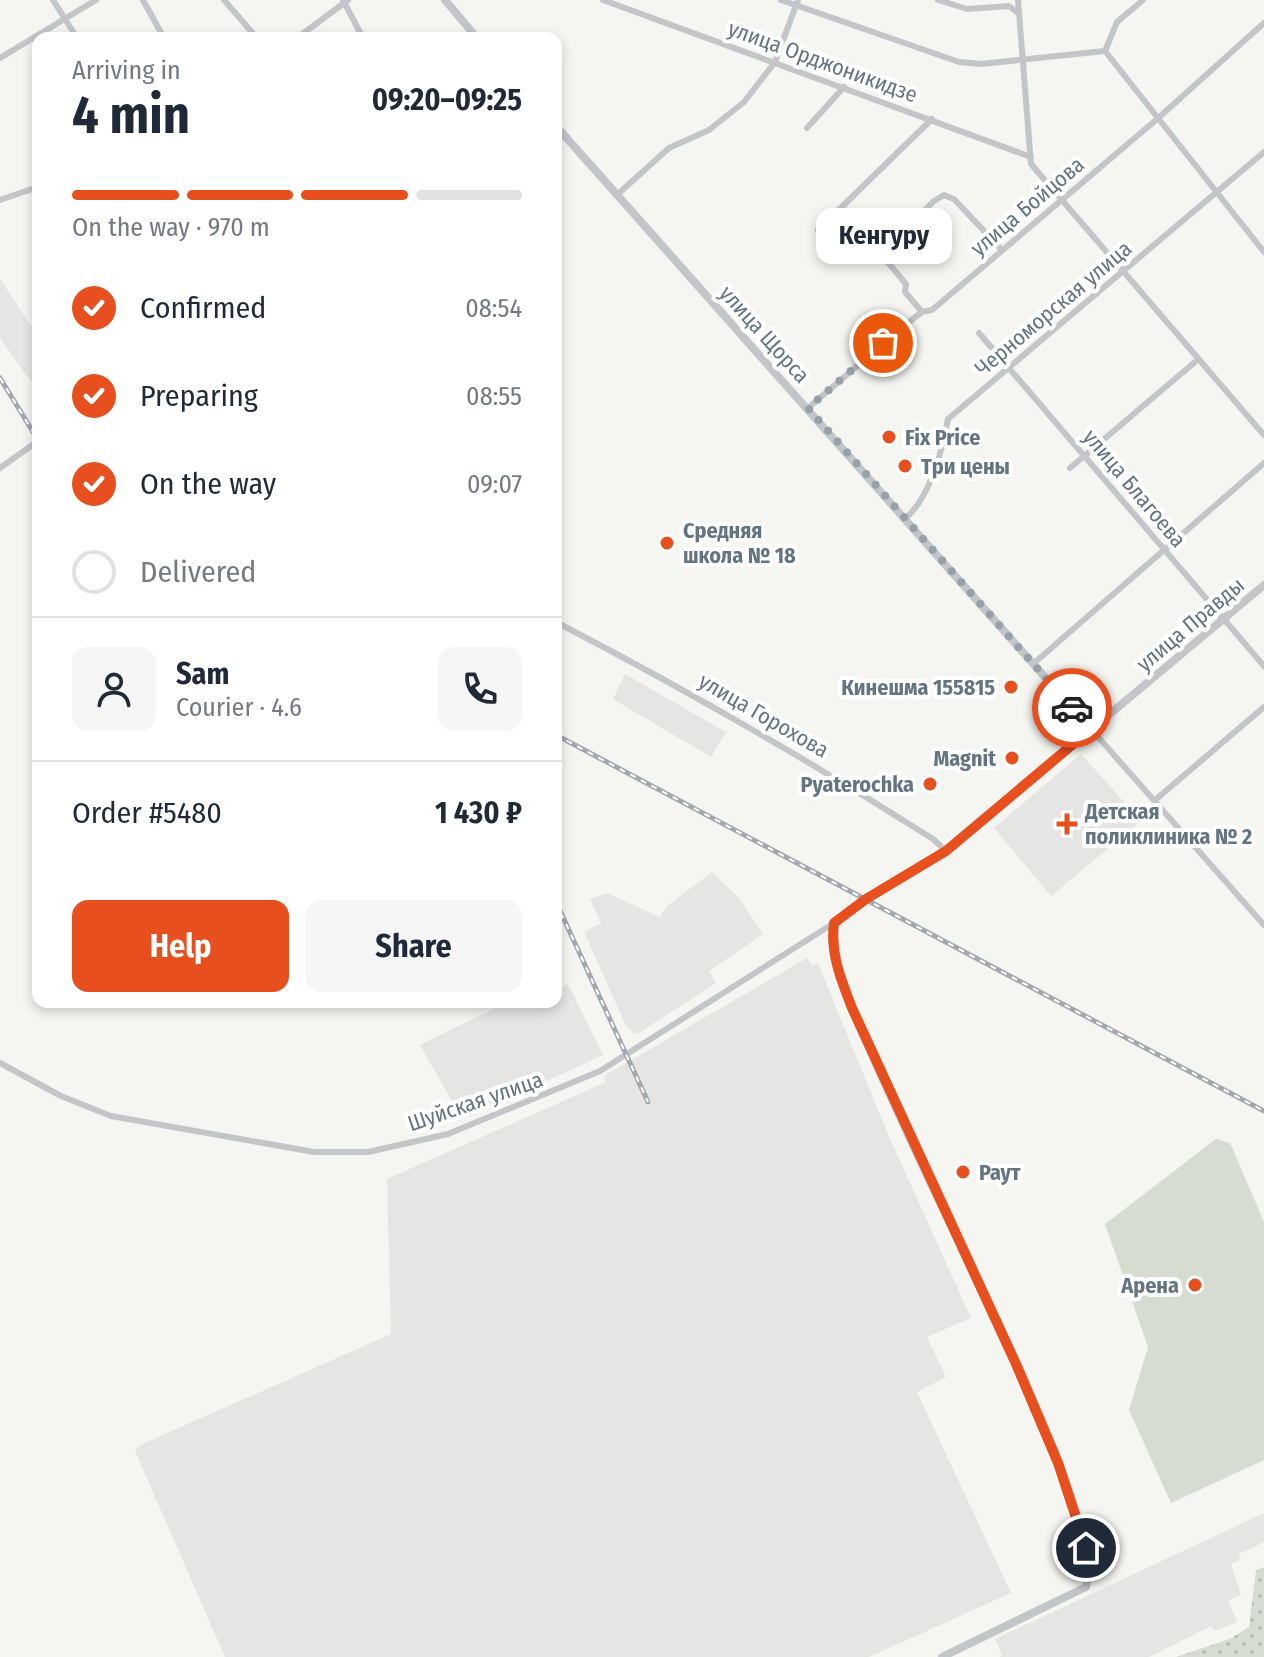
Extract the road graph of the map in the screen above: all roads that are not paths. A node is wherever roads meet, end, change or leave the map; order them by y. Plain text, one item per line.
1 (53, 0) edge
2 (96, 0) edge
3 (143, 0) edge
4 (224, 0) edge
5 (445, 0) edge
6 (603, 0) edge
7 (781, 0) edge
8 (938, 0) edge
9 (1018, 0) edge
10 (1143, 0) edge
11 (344, 2) edge
12 (797, 3) edge
13 (1019, 14) junction
14 (64, 18) junction
15 (1264, 23) edge
16 (42, 32) edge
17 (73, 32) edge
18 (161, 32) edge
19 (252, 32) edge
20 (305, 32) edge
21 (360, 32) edge
22 (472, 32) edge
23 (32, 38) edge
24 (1105, 51) junction
25 (0, 58) edge
26 (1021, 60) junction
27 (775, 62) junction
28 (844, 87) junction
29 (932, 119) junction
30 (1156, 120) junction
31 (807, 128) dead end
32 (562, 133) edge
33 (1264, 152) edge
34 (1031, 161) junction
35 (32, 189) edge
36 (1217, 192) junction
37 (618, 194) junction
38 (0, 200) edge
39 (1062, 200) junction
40 (818, 230) dead end
41 (1001, 249) junction
42 (1264, 252) edge
43 (1125, 270) junction
44 (922, 312) junction
45 (979, 333) dead end
46 (1195, 362) dead end
47 (1010, 369) junction
48 (808, 408) junction
49 (1264, 435) edge
50 (32, 445) edge
51 (1084, 456) junction
52 (1264, 463) edge
53 (0, 468) edge
54 (1070, 468) dead end
55 (905, 519) junction
56 (1165, 551) junction
57 (1264, 585) edge
58 (1223, 619) junction
59 (562, 625) edge
60 (1033, 664) junction
61 (1264, 666) edge
62 (1264, 707) edge
63 (1091, 729) junction
64 (1154, 801) junction
65 (946, 851) junction
66 (834, 923) junction
67 (1264, 925) edge
68 (0, 1063) edge
69 (942, 1657) edge

1 - 14 street
2 - 14 street
3 - 18 street
4 - 19 street
5 - 22 street
6 - 27 street, улица Орджоникидзе
7 - 12 street
8 - 13 street
9 - 13 street
10 - 24 street
11 - 20 street
11 - 21 street
12 - 26 street
12 - 27 street
13 - 26 street
14 - 16 street
14 - 17 street
15 - 30 street, улица Бойцова
23 - 25 street
24 - 26 street
24 - 30 street
26 - 34 street
27 - 28 street, улица Орджоникидзе
27 - 37 street
28 - 29 street, улица Орджоникидзе
28 - 31 street
29 - 34 street, улица Орджоникидзе
29 - 40 street
30 - 36 street
30 - 39 street, улица Бойцова
32 - 37 street, улица Щорса
33 - 36 street, Черноморская улица
34 - 39 street, улица Орджоникидзе
35 - 38 street
36 - 42 street
36 - 43 street, Черноморская улица
37 - 48 street, улица Щорса
39 - 41 street, улица Бойцова
39 - 43 street, улица Орджоникидзе
41 - 44 street, улица Бойцова
41 - 44 street
43 - 47 street, Черноморская улица
43 - 49 street, улица Орджоникидзе
44 - 48 street, улица Бойцова
45 - 47 street, улица Благоева
46 - 51 street
47 - 51 street, улица Благоева
47 - 55 street, Черноморская улица
48 - 55 street, улица Щорса
50 - 53 street
51 - 54 street
51 - 56 street, улица Благоева
52 - 56 street
55 - 60 street, улица Щорса
56 - 58 street, улица Благоева
56 - 60 street
57 - 58 street, улица Правды
58 - 61 street, улица Благоева
58 - 63 street, улица Правды
59 - 65 street, улица Горохова
60 - 63 street, улица Щорса
62 - 64 street
63 - 64 street, улица Щорса
63 - 65 street, улица Правды
64 - 67 street, улица Щорса
65 - 66 street, улица Правды
66 - 68 street, Шуйская улица
66 - 69 street

